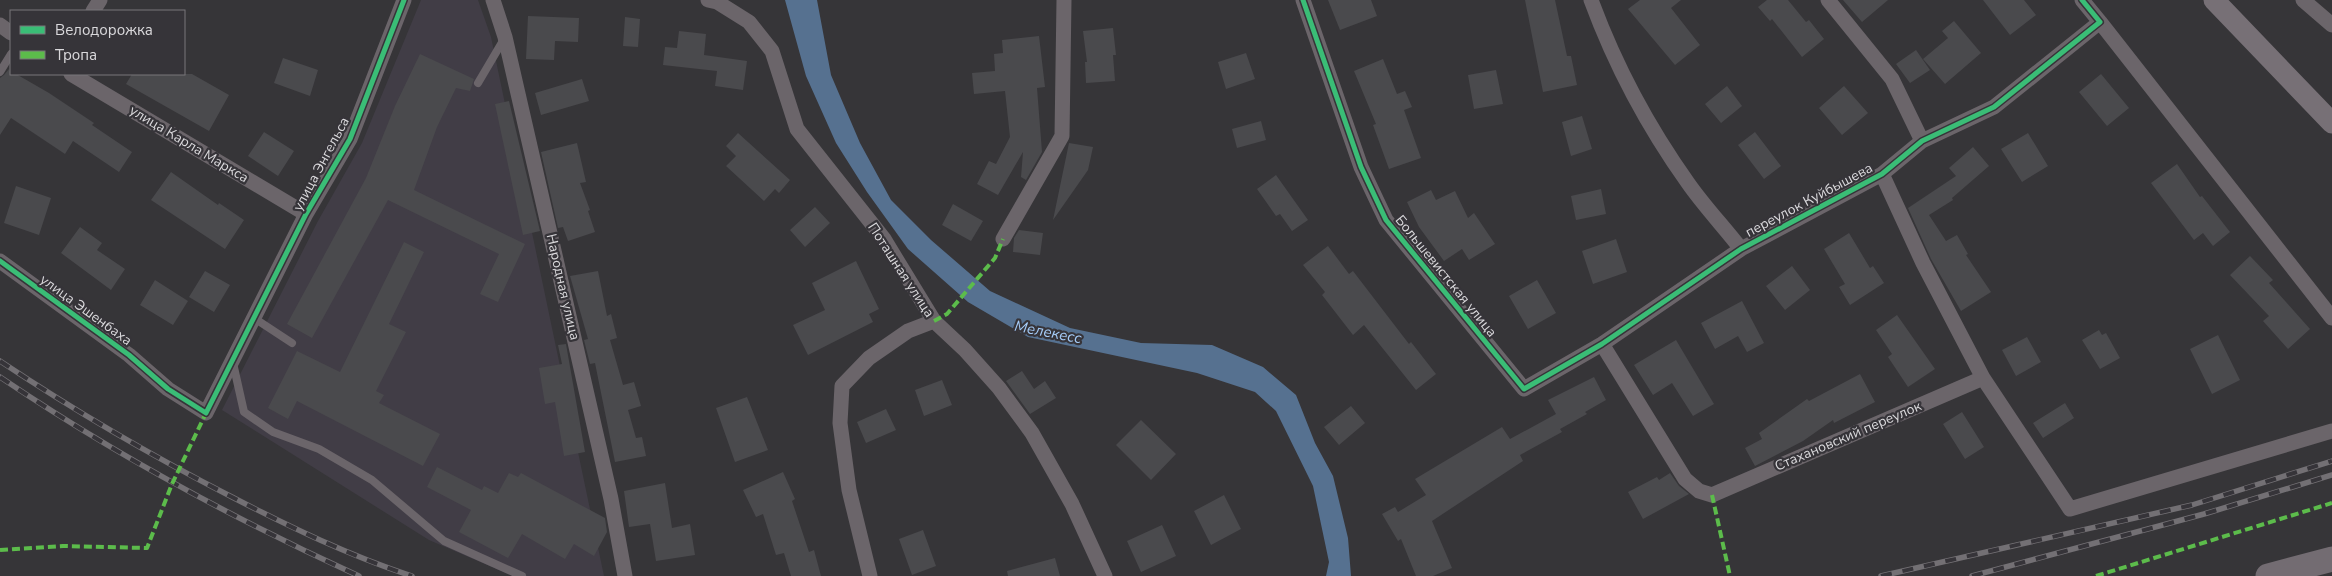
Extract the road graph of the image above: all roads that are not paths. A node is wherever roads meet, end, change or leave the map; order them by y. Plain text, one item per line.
1 (404, 0) edge
2 (492, 0) edge
3 (708, 0) edge
4 (1064, 0) edge
5 (1303, 0) edge
6 (1591, 0) edge
7 (1828, 0) edge
8 (2082, 0) edge
9 (2214, 0) edge
10 (2303, 0) edge
11 (2100, 22) junction
12 (2332, 25) edge
13 (505, 37) junction
14 (10, 56) edge
15 (0, 72) edge
16 (73, 75) edge
17 (478, 83) dead end
18 (2332, 123) edge
19 (1922, 141) junction
20 (1882, 174) junction
21 (306, 214) junction
22 (1003, 239) dead end
23 (1741, 249) junction
24 (0, 261) edge
25 (254, 318) junction
26 (2332, 318) edge
27 (934, 321) junction
28 (292, 343) dead end
29 (1602, 344) junction
30 (233, 361) junction
31 (1983, 378) junction
32 (1524, 388) joint
33 (206, 413) joint
34 (2332, 431) edge
35 (2332, 559) edge
36 (2281, 574) edge
37 (522, 576) edge
38 (625, 576) edge
39 (870, 576) edge
40 (1105, 576) edge

1 - 21 street, улица Энгельса
2 - 13 street, Народная улица
3 - 27 street, Поташная улица
4 - 22 street
5 - 32 street, Большевистская улица
6 - 23 street
7 - 19 street
8 - 11 street
9 - 18 main road
10 - 12 street
11 - 19 street, переулок Куйбышева
11 - 26 street
13 - 17 lane
13 - 38 street, Народная улица
14 - 15 lane
16 - 21 street, улица Карла Маркса
19 - 20 street, переулок Куйбышева
20 - 23 street, переулок Куйбышева
20 - 31 street
21 - 25 street, улица Энгельса
23 - 29 street, переулок Куйбышева
24 - 33 street, улица Эшенбаха
25 - 28 lane
25 - 30 street, улица Энгельса
27 - 39 street
27 - 40 street, Поташная улица
29 - 31 street, Стахановский переулок
29 - 32 street, переулок Куйбышева
30 - 33 street, улица Энгельса
30 - 37 lane
31 - 34 street
35 - 36 highway

